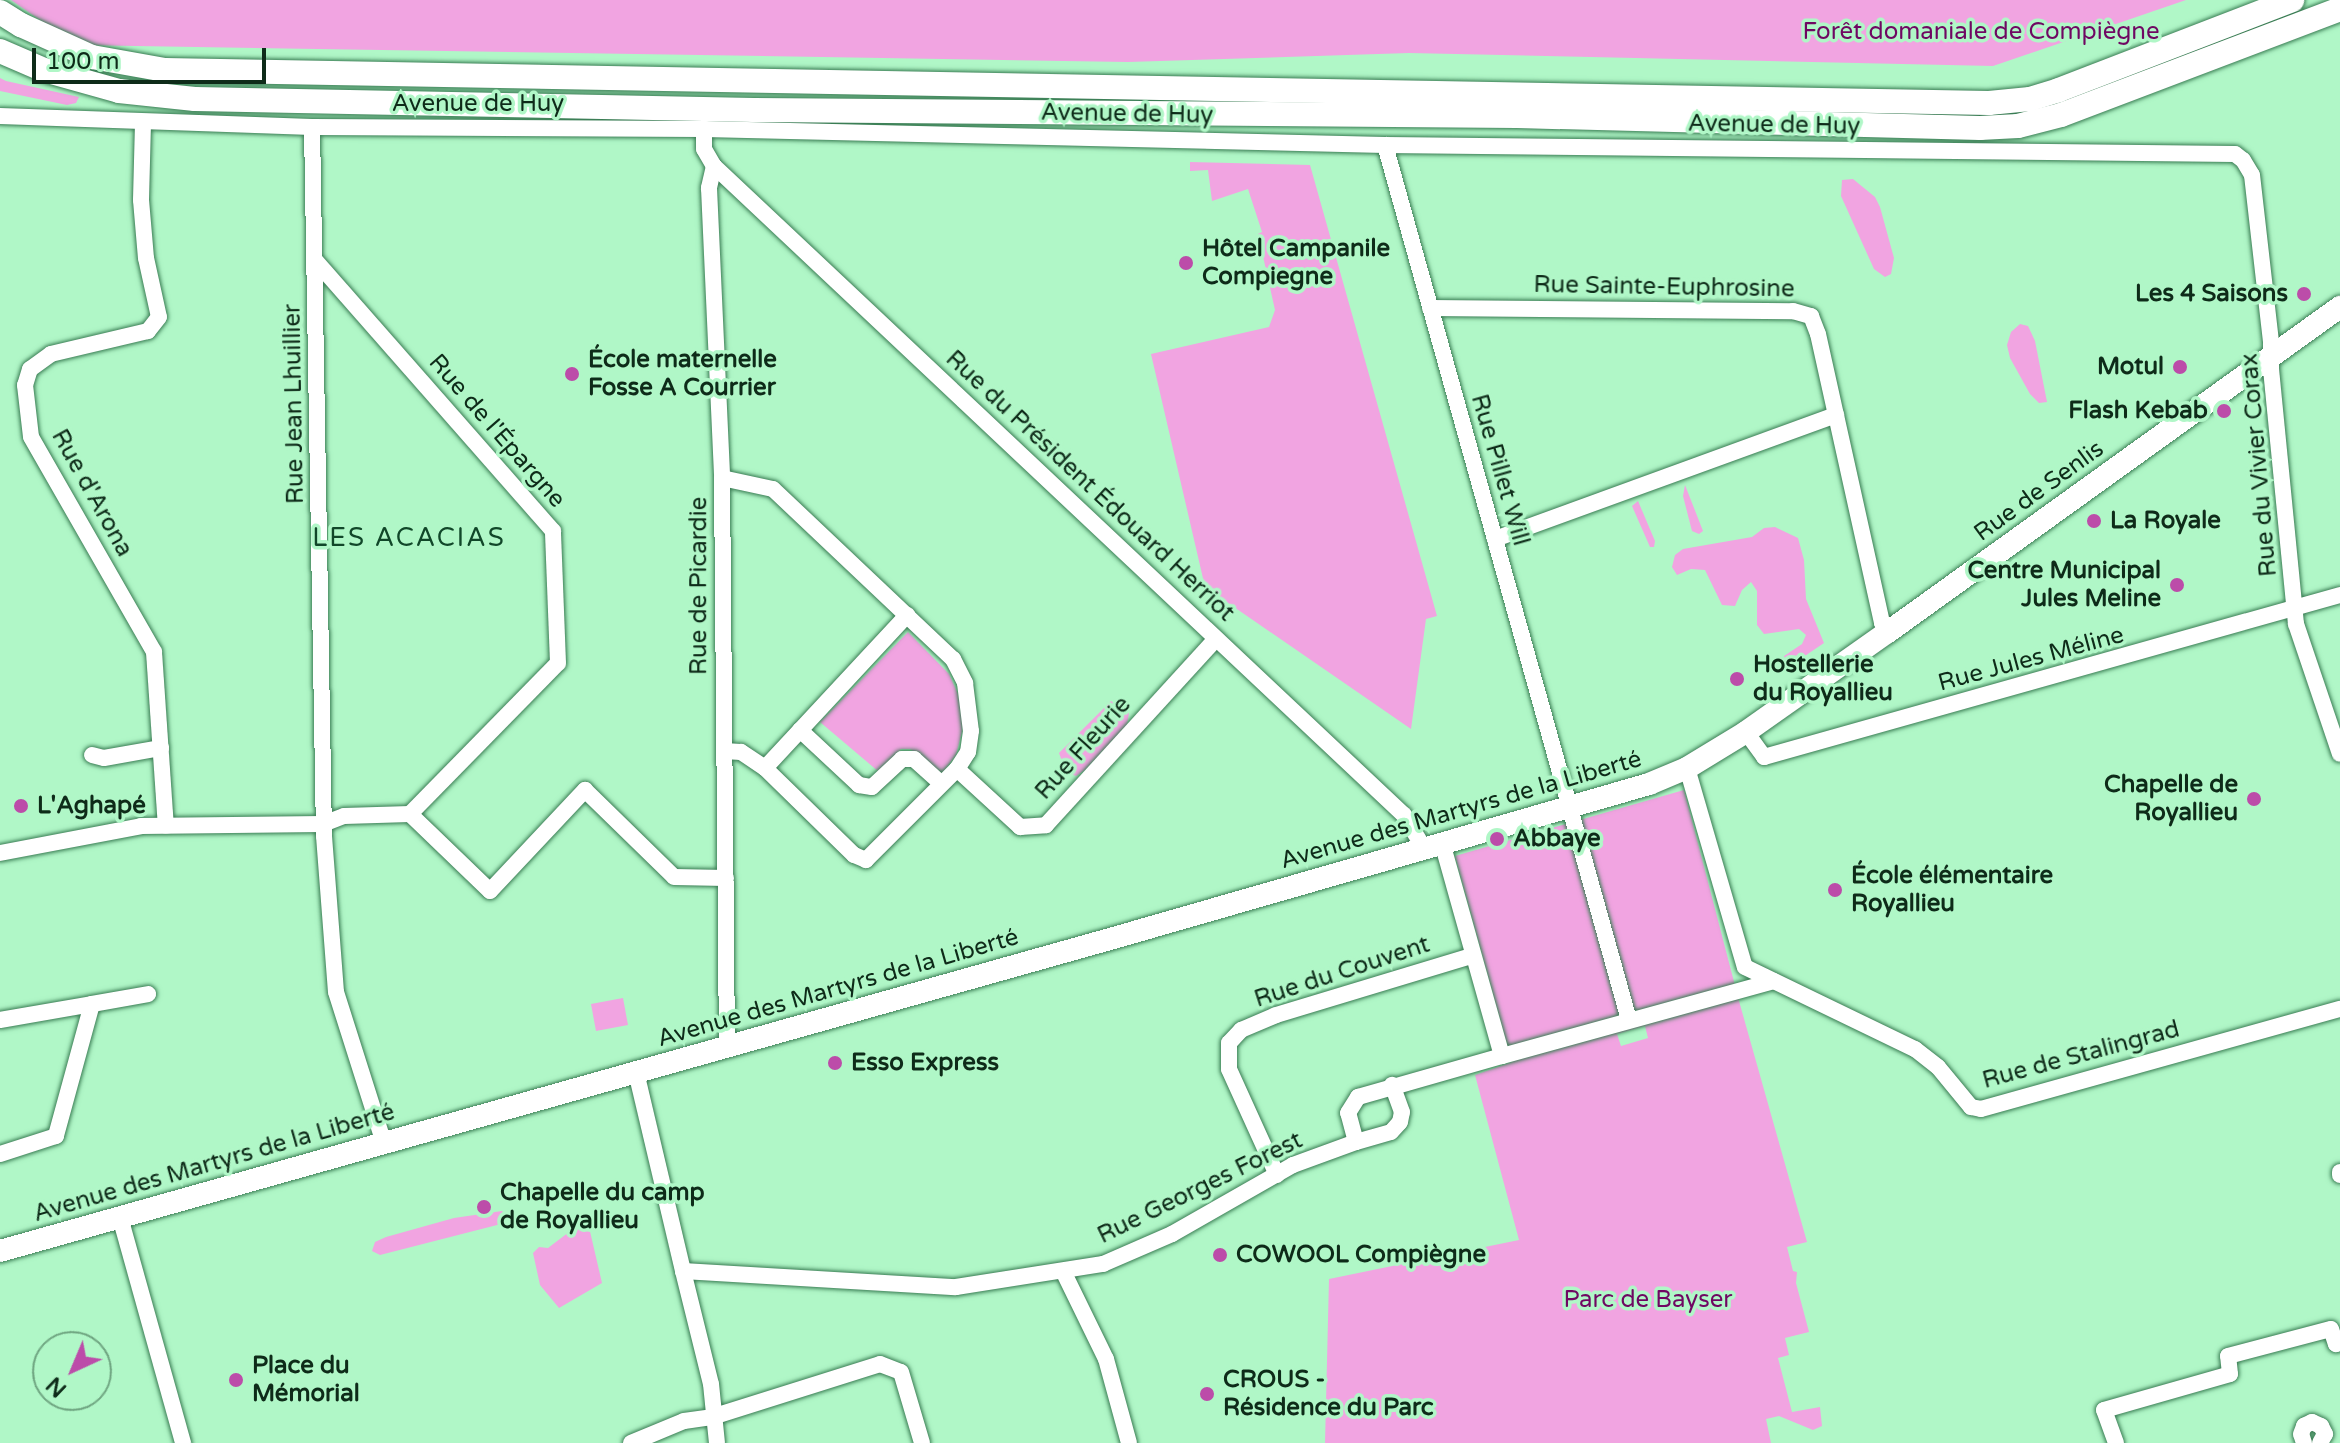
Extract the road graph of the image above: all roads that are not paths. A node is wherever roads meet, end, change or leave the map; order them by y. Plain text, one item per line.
1 (2292, 0) edge
2 (2340, 9) edge
3 (0, 12) edge
4 (7, 28) edge
5 (0, 51) edge
6 (73, 77) junction
7 (0, 116) edge
8 (143, 123) junction
9 (312, 127) junction
10 (704, 129) junction
11 (1385, 145) junction
12 (2248, 165) joint
13 (714, 166) junction
14 (316, 261) junction
15 (2340, 307) edge
16 (1430, 308) junction
17 (2270, 357) junction
18 (1836, 415) junction
19 (722, 478) junction
20 (1495, 539) junction
21 (2340, 595) edge
22 (2295, 611) junction
23 (907, 615) junction
24 (1888, 632) junction
25 (1216, 639) junction
26 (800, 730) junction
27 (1746, 732) junction
28 (161, 748) junction
29 (724, 751) junction
30 (2340, 754) edge
31 (92, 755) dead end
32 (765, 768) junction
33 (1687, 768) junction
34 (957, 769) junction
35 (941, 783) junction
36 (1569, 807) junction
37 (410, 814) junction
38 (323, 824) junction
39 (166, 826) junction
40 (1433, 845) junction
41 (0, 853) edge
42 (726, 878) junction
43 (1472, 956) junction
44 (1774, 981) junction
45 (148, 994) dead end
46 (92, 1004) junction
47 (2340, 1009) edge
48 (0, 1020) edge
49 (1629, 1020) junction
50 (727, 1046) junction
51 (1502, 1056) junction
52 (636, 1072) junction
53 (1392, 1085) junction
54 (1356, 1142) junction
55 (384, 1143) junction
56 (0, 1154) edge
57 (1277, 1175) junction
58 (120, 1217) junction
59 (0, 1251) edge
60 (683, 1271) junction
61 (1064, 1273) junction
62 (2340, 1343) edge
63 (712, 1417) junction
64 (2328, 1436) edge
65 (2300, 1442) edge
66 (183, 1443) edge
67 (631, 1443) edge
68 (717, 1443) edge
69 (922, 1443) edge
70 (1127, 1443) edge
71 (2116, 1443) edge

1 - 4 main road
2 - 6 main road
3 - 4 main road
4 - 6 main road
5 - 6 main road
7 - 8 street, Avenue de Huy
8 - 9 street, Avenue de Huy
8 - 28 street, Rue d'Arona
9 - 10 street, Avenue de Huy
9 - 14 street, Rue Jean Lhuillier
10 - 11 street, Avenue de Huy
10 - 13 street, Rue de Picardie
11 - 12 street, Avenue de Huy
11 - 16 street, Rue Pillet Will
12 - 17 street, Rue du Vivier Corax
13 - 19 street, Rue de Picardie
13 - 25 street, Rue du Président Édouard Herriot
14 - 37 street, Rue de l'Épargne
14 - 38 street, Rue Jean Lhuillier
15 - 17 street, Rue de Senlis
16 - 18 street, Rue Sainte-Euphrosine
16 - 20 street, Rue Pillet Will
17 - 22 street, Rue du Vivier Corax
17 - 24 street, Rue de Senlis
18 - 20 street
18 - 24 street, Rue Sainte-Euphrosine
19 - 23 street
19 - 29 street, Rue de Picardie
20 - 36 street, Rue Pillet Will
21 - 22 street, Rue Jules Méline
22 - 27 street, Rue Jules Méline
22 - 30 street, Rue du Vivier Corax
23 - 26 street
23 - 34 street
24 - 27 street, Rue de Senlis
25 - 34 street, Rue Fleurie
25 - 40 street, Rue du Président Édouard Herriot
26 - 32 street
26 - 35 street
27 - 33 street, Rue de Senlis
28 - 31 street
28 - 39 street, Rue d'Arona
29 - 32 street
29 - 42 street, Rue de Picardie
32 - 35 street
33 - 36 street, Avenue des Martyrs de la Liberté
33 - 44 street, Rue de Stalingrad
34 - 35 street
36 - 40 street, Avenue des Martyrs de la Liberté
36 - 49 street, Rue Pillet Will
37 - 38 street
37 - 42 street
38 - 39 street
38 - 55 street, Rue Jean Lhuillier
39 - 41 street
40 - 43 street
40 - 50 street, Avenue des Martyrs de la Liberté
42 - 50 street, Rue de Picardie
43 - 51 street
43 - 57 street, Rue du Couvent
44 - 47 street, Rue de Stalingrad
44 - 49 street
45 - 46 street
46 - 48 street
46 - 56 street
49 - 51 street
50 - 52 street, Avenue des Martyrs de la Liberté
51 - 53 street
52 - 55 street, Avenue des Martyrs de la Liberté
52 - 60 street
53 - 54 street
53 - 54 street, Rue Georges Forest
54 - 57 street, Rue Georges Forest
55 - 58 street, Avenue des Martyrs de la Liberté
57 - 61 street, Rue Georges Forest
58 - 59 street, Avenue des Martyrs de la Liberté
58 - 66 street
60 - 61 street, Rue Georges Forest
60 - 63 street
61 - 70 street
62 - 71 street
63 - 67 street
63 - 68 street
63 - 69 street
64 - 65 street

